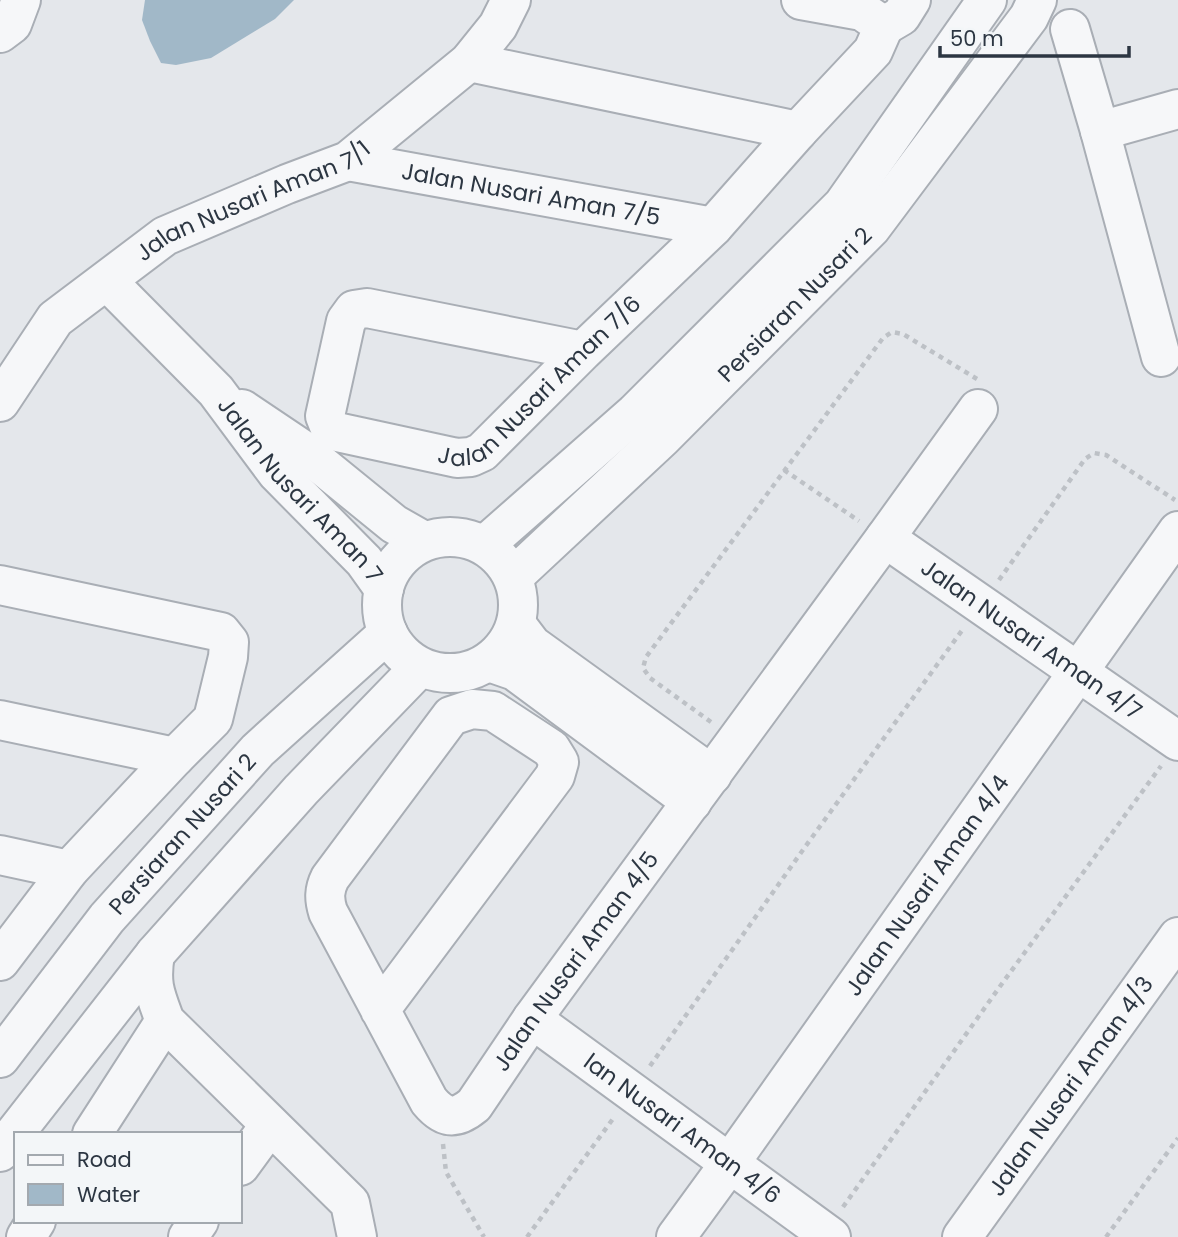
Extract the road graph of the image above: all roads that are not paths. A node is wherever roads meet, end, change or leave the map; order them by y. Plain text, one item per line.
1 (21, 0) edge
2 (511, 0) edge
3 (802, 0) edge
4 (911, 0) edge
5 (987, 0) edge
6 (1037, 0) edge
7 (884, 26) junction
8 (1070, 29) dead end
9 (0, 33) edge
10 (470, 62) junction
11 (1178, 109) edge
12 (798, 131) junction
13 (1100, 131) junction
14 (348, 161) junction
15 (713, 228) junction
16 (107, 281) junction
17 (583, 351) junction
18 (1161, 357) dead end
19 (216, 391) junction
20 (0, 402) edge
21 (978, 409) road end
22 (1178, 531) edge
23 (885, 538) junction
24 (424, 541) junction
25 (485, 545) junction
26 (513, 577) junction
27 (0, 586) edge
28 (384, 589) junction
29 (516, 624) junction
30 (388, 633) junction
31 (489, 662) junction
32 (421, 667) junction
33 (1079, 672) junction
34 (0, 720) edge
35 (1170, 753) edge
36 (175, 757) junction
37 (702, 789) junction
38 (0, 855) edge
39 (69, 870) junction
40 (1178, 937) edge
41 (155, 954) junction
42 (0, 961) edge
43 (380, 1010) junction
44 (532, 1019) junction
45 (165, 1021) junction
46 (101, 1023) junction
47 (0, 1058) edge
48 (270, 1125) junction
49 (16, 1132) edge
50 (93, 1132) edge
51 (14, 1134) edge
52 (0, 1152) edge
53 (242, 1163) edge
54 (730, 1163) junction
55 (828, 1235) edge
56 (357, 1237) edge
57 (676, 1237) edge
58 (962, 1237) edge

1 - 9 street
2 - 10 street, Jalan Nusari Aman 7/1
3 - 7 street
4 - 7 street, Jalan Nusari Aman 7/6
5 - 25 street, Persiaran Nusari 2
6 - 26 street, Persiaran Nusari 2
7 - 12 street, Jalan Nusari Aman 7/6
8 - 13 street
10 - 12 street
10 - 14 street, Jalan Nusari Aman 7/1
11 - 13 street
12 - 15 street, Jalan Nusari Aman 7/6
13 - 18 street
14 - 15 street, Jalan Nusari Aman 7/5
14 - 16 street, Jalan Nusari Aman 7/1
15 - 17 street, Jalan Nusari Aman 7/6
16 - 19 street, Jalan Nusari Aman 7
16 - 20 street, Jalan Nusari Aman 7/1
17 - 17 street, Jalan Nusari Aman 7/6
19 - 24 street, Jalan Nusari Aman 7
19 - 28 street, Jalan Nusari Aman 7
21 - 23 street, Jalan Nusari Aman 4/5
22 - 33 street, Jalan Nusari Aman 4/4
23 - 33 street, Jalan Nusari Aman 4/7
23 - 37 street, Jalan Nusari Aman 4/5
24 - 25 street
24 - 28 street
25 - 26 street
26 - 29 street
27 - 36 street
28 - 30 street
29 - 31 street
29 - 37 street
30 - 32 street
30 - 47 street, Persiaran Nusari 2
31 - 32 street
31 - 37 street
32 - 41 street
33 - 35 street, Jalan Nusari Aman 4/7
33 - 54 street, Jalan Nusari Aman 4/4
34 - 36 street
36 - 39 street
37 - 44 street, Jalan Nusari Aman 4/5
38 - 39 street
39 - 42 street
40 - 58 street, Jalan Nusari Aman 4/3
41 - 45 street
41 - 46 street
43 - 43 street
43 - 44 street, Jalan Nusari Aman 4/5
44 - 54 street, lan Nusari Aman 4/6
45 - 46 street
45 - 48 street
45 - 50 street
46 - 49 street
48 - 53 street
48 - 56 street
51 - 52 street
54 - 55 street, lan Nusari Aman 4/6
54 - 57 street, Jalan Nusari Aman 4/4

